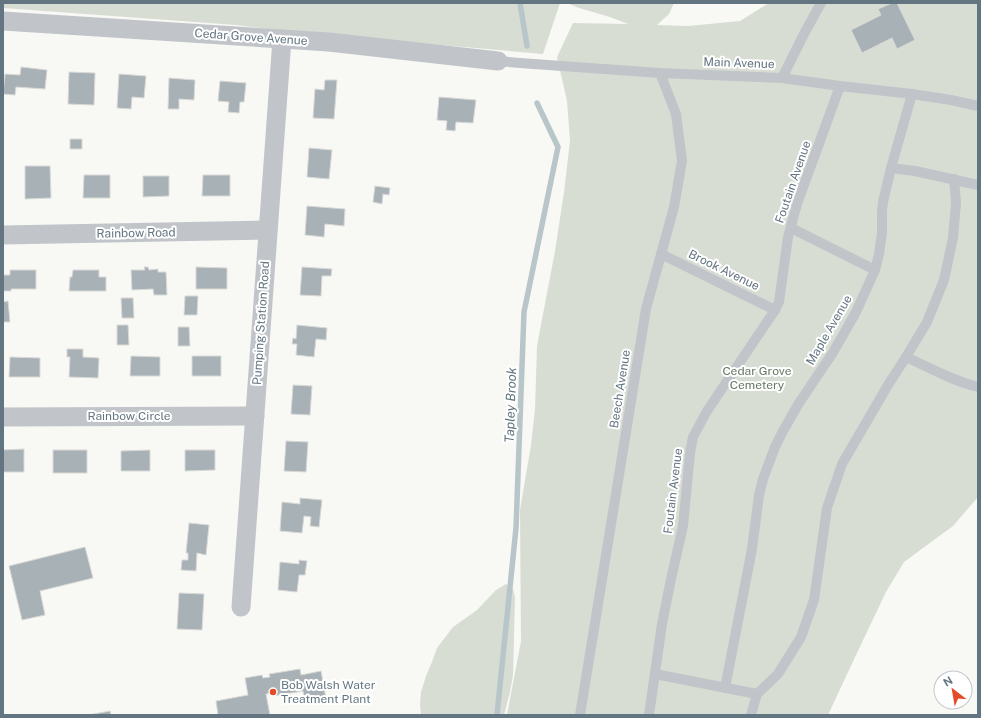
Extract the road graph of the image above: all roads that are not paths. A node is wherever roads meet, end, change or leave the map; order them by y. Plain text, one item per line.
1 (822, 3) edge
2 (3, 21) edge
3 (282, 39) junction
4 (498, 61) joint
5 (660, 73) junction
6 (782, 78) junction
7 (840, 86) junction
8 (912, 94) junction
9 (978, 106) edge
10 (891, 168) junction
11 (954, 179) junction
12 (978, 185) edge
13 (791, 228) junction
14 (268, 230) junction
15 (3, 235) edge
16 (662, 254) junction
17 (875, 270) junction
18 (775, 310) junction
19 (906, 357) junction
20 (978, 387) edge
21 (255, 416) junction
22 (3, 417) edge
23 (240, 606) dead end
24 (656, 674) junction
25 (725, 688) junction
26 (757, 694) junction
27 (580, 715) edge
28 (649, 715) edge
29 (751, 715) edge

1 - 6 lane
2 - 3 street, Cedar Grove Avenue
3 - 4 street, Cedar Grove Avenue
3 - 14 street, Pumping Station Road
4 - 5 lane, Main Avenue
5 - 6 lane, Main Avenue
5 - 16 lane, Beech Avenue
6 - 7 lane, Main Avenue
7 - 8 lane, Main Avenue
7 - 13 lane, Foutain Avenue
8 - 9 lane, Main Avenue
8 - 10 lane, Maple Avenue
10 - 11 lane
10 - 17 lane, Maple Avenue
11 - 12 lane
11 - 19 lane
13 - 17 lane
13 - 18 lane, Foutain Avenue
14 - 15 street, Rainbow Road
14 - 21 street, Pumping Station Road
16 - 18 lane, Brook Avenue
16 - 27 lane, Beech Avenue
17 - 25 lane, Maple Avenue
18 - 24 lane, Foutain Avenue
19 - 20 lane
19 - 26 lane
21 - 22 street, Rainbow Circle
21 - 23 street, Pumping Station Road
24 - 25 lane
24 - 28 lane, Foutain Avenue
25 - 26 lane
26 - 29 lane

